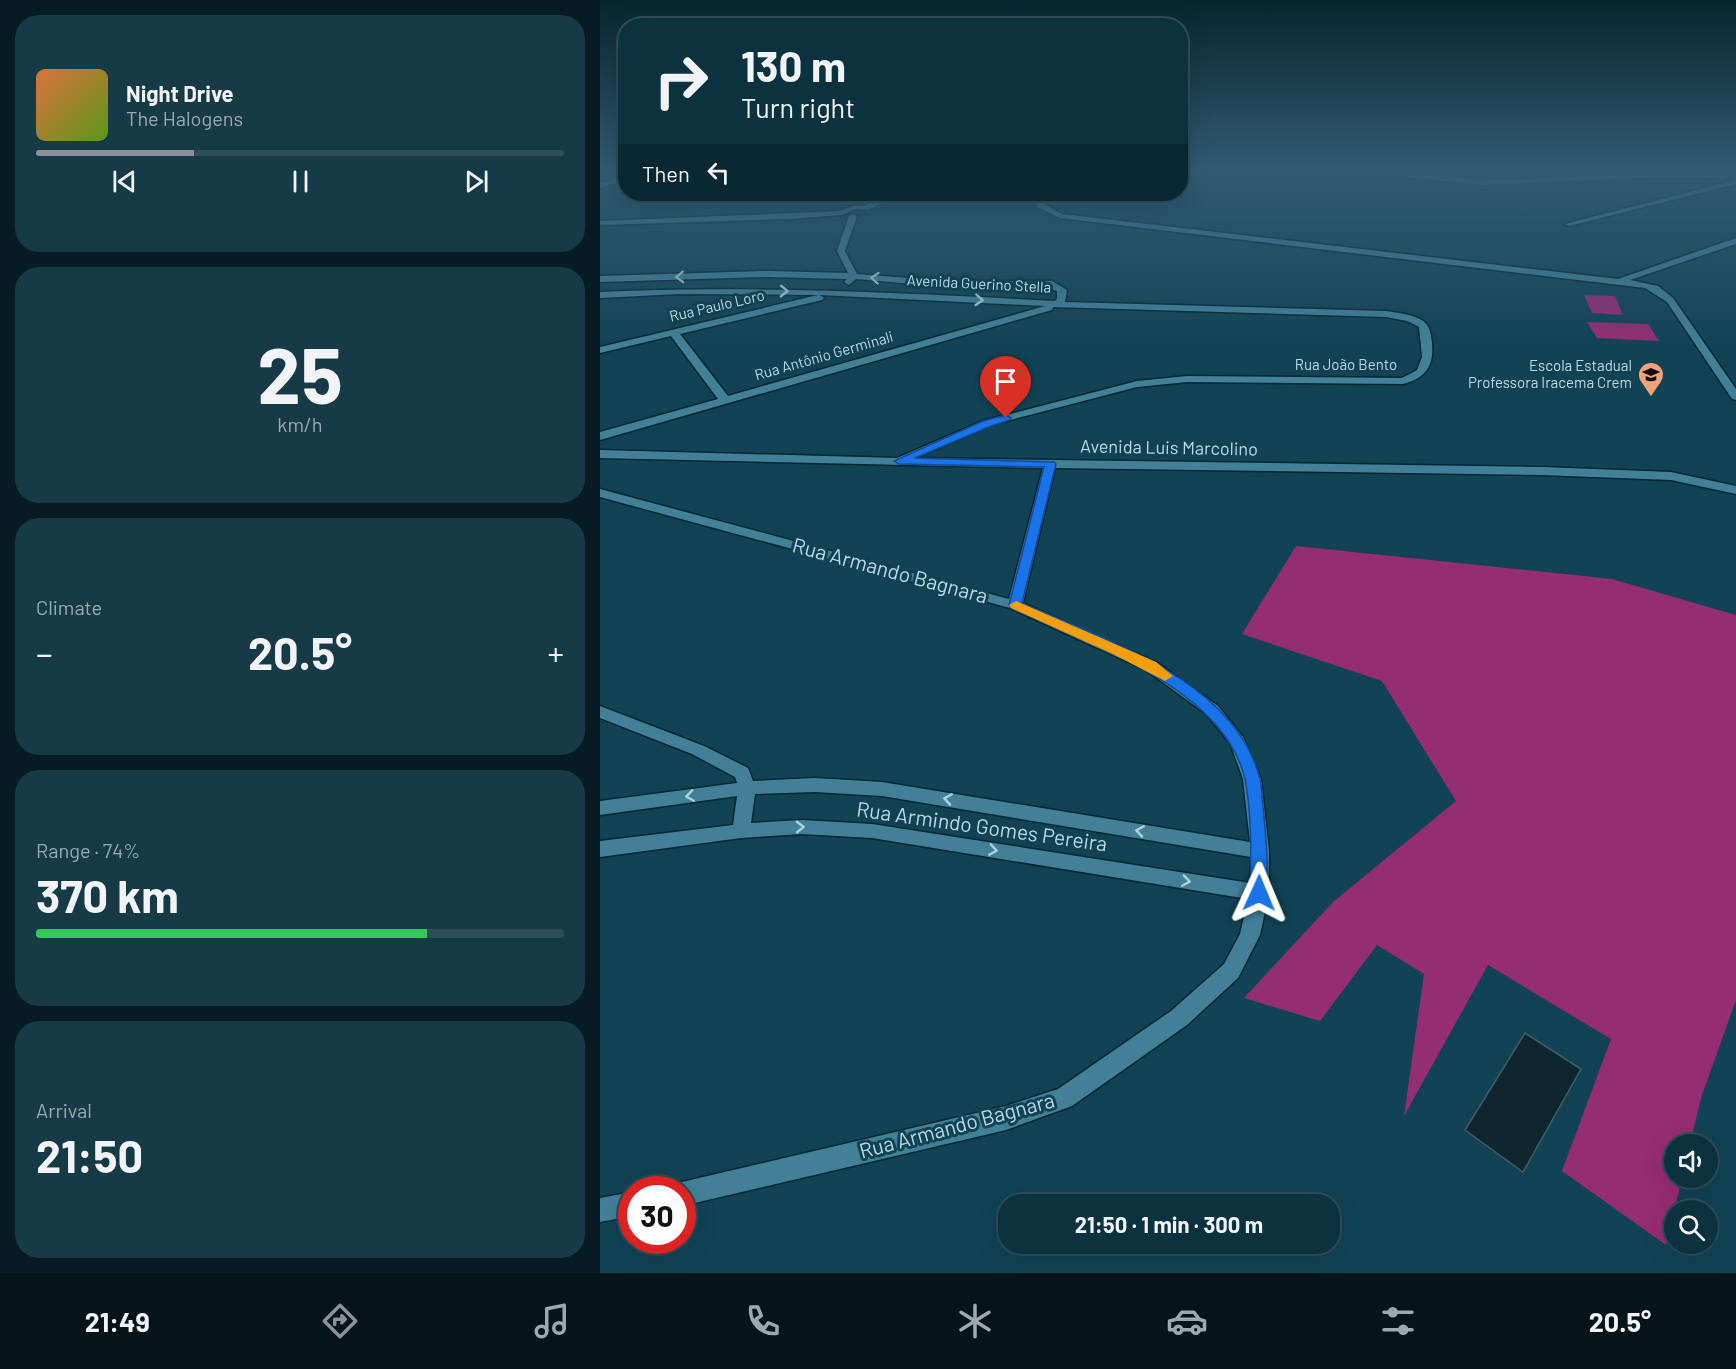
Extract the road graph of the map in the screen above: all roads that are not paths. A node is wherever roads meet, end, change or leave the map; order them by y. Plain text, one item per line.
1 (849, 228) edge
2 (1167, 228) edge
3 (1736, 242) edge
4 (854, 276) junction
5 (600, 279) edge
6 (1621, 281) junction
7 (841, 292) junction
8 (600, 295) edge
9 (1057, 304) junction
10 (673, 332) junction
11 (600, 350) edge
12 (1736, 397) edge
13 (725, 400) junction
14 (600, 436) edge
15 (600, 454) edge
16 (899, 461) junction
17 (1050, 464) junction
18 (1736, 490) edge
19 (600, 493) edge
20 (1015, 605) junction
21 (600, 712) edge
22 (747, 788) junction
23 (600, 808) edge
24 (741, 831) junction
25 (600, 849) edge
26 (1260, 851) junction
27 (1259, 893) junction
28 (696, 1191) edge
29 (618, 1207) edge
30 (600, 1210) edge

1 - 4 street
2 - 6 street
3 - 6 street
4 -> 5 street, Avenida Guerino Stella
4 - 7 street
9 -> 4 street, Avenida Guerino Stella
6 - 12 street
8 -> 7 street, Avenida Guerino Stella
7 -> 9 street, Avenida Guerino Stella
7 - 10 street, Rua Paulo Loro
9 - 13 street, Rua Antônio Germinali
9 - 16 street, Rua João Bento
10 - 11 street, Rua Paulo Loro
10 - 13 street
13 - 14 street, Rua Antônio Germinali
15 - 16 street, Avenida Luis Marcolino
16 - 17 street, Avenida Luis Marcolino
17 - 18 street, Avenida Luis Marcolino
17 - 20 street
19 - 20 street, Rua Armando Bagnara
20 - 26 street, Rua Armando Bagnara
21 - 22 street
22 -> 23 street, Rua Armindo Gomes Pereira
22 - 24 street
26 -> 22 street, Rua Armindo Gomes Pereira
24 - 25 street, Rua Armindo Gomes Pereira
24 -> 27 street, Rua Armindo Gomes Pereira
26 - 27 street, Rua Armando Bagnara
27 - 28 street, Rua Armando Bagnara
29 - 30 street

